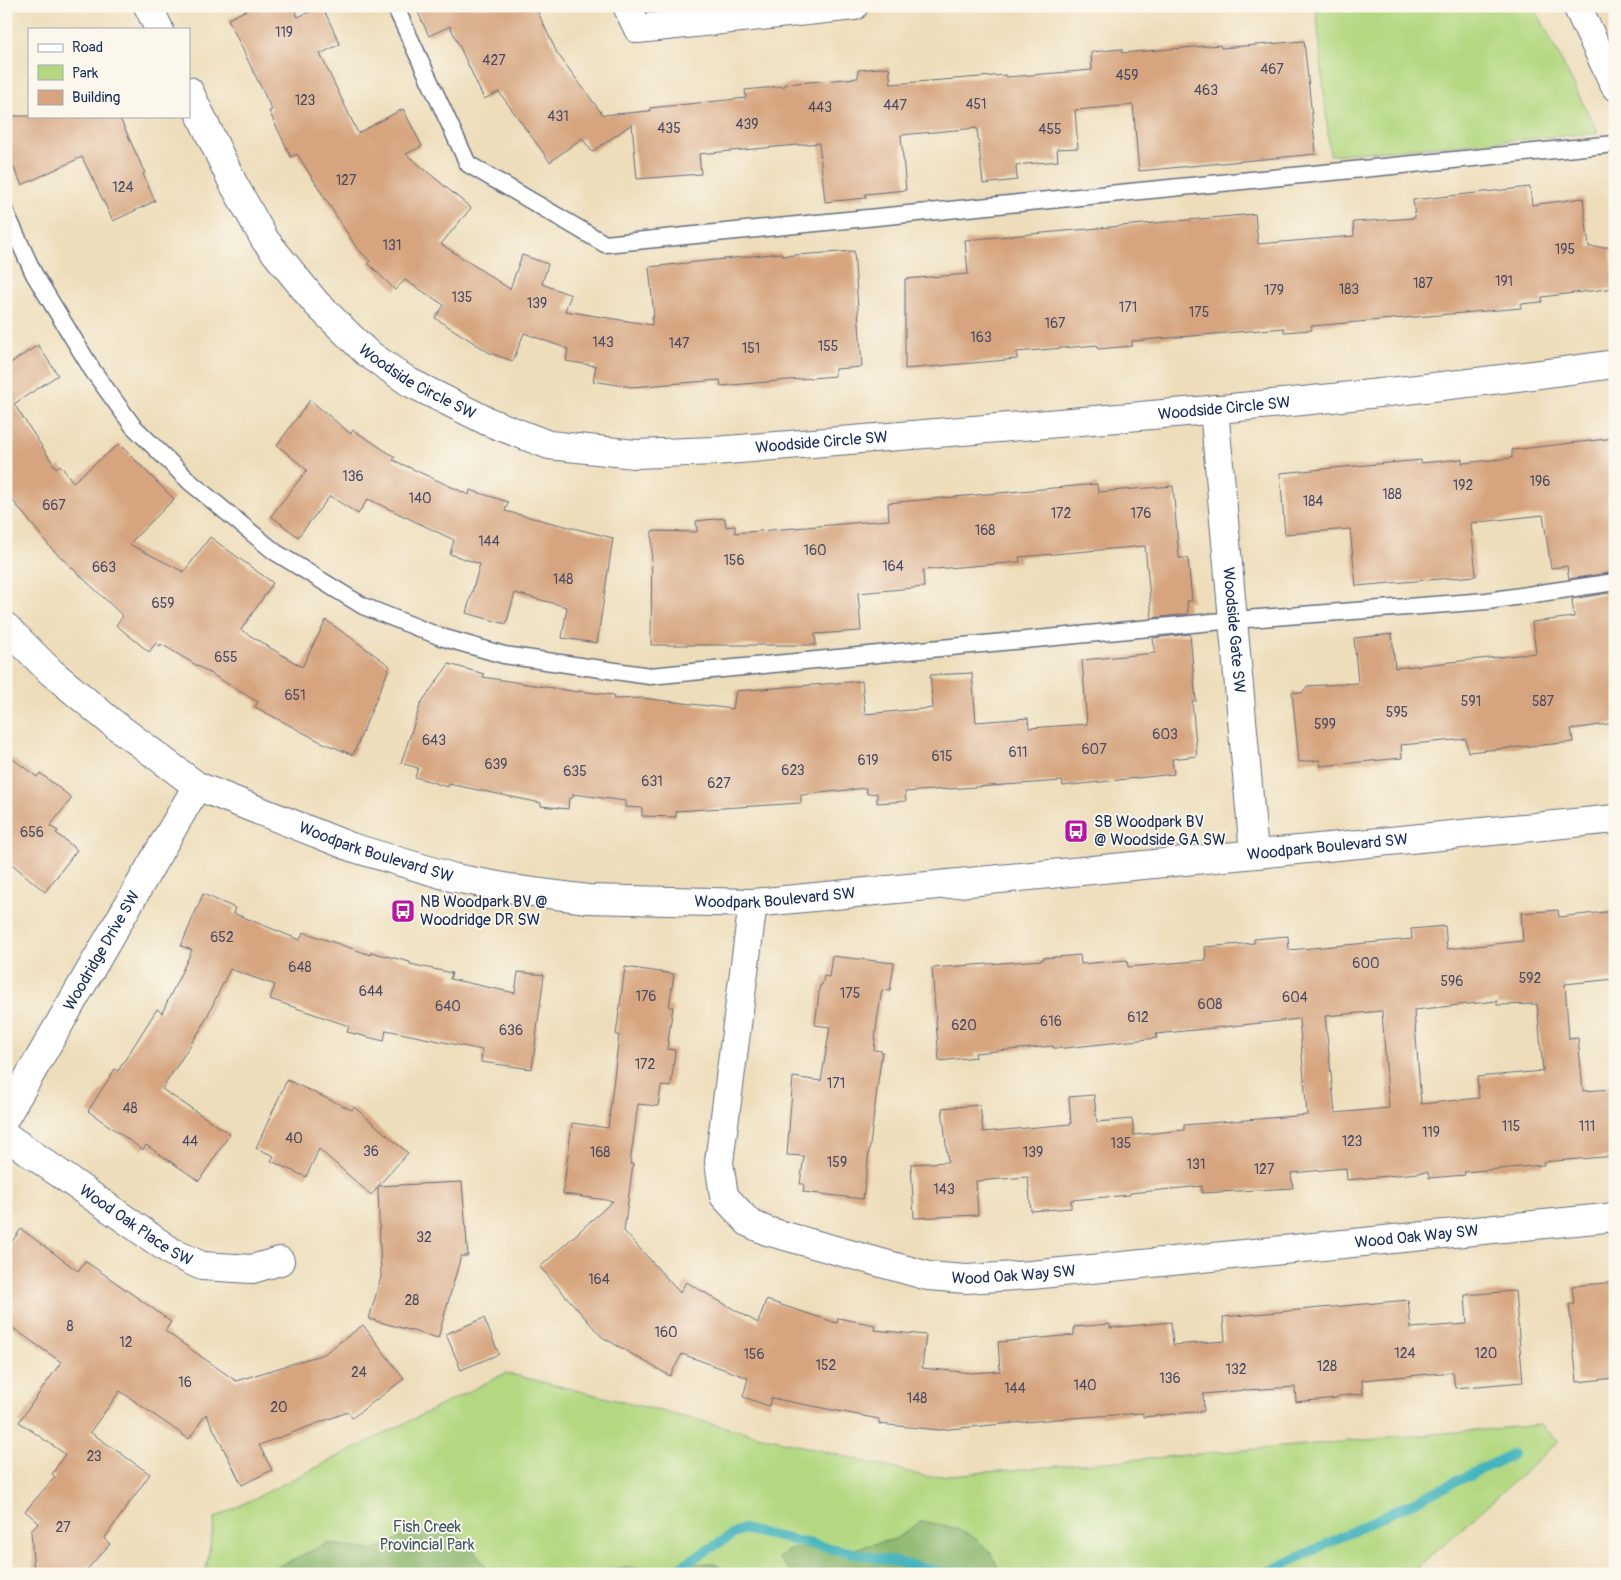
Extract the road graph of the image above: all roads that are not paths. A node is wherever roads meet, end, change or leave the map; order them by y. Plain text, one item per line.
1 (148, 6) edge
2 (395, 6) edge
3 (627, 6) edge
4 (854, 6) edge
5 (1577, 6) edge
6 (159, 28) edge
7 (1615, 86) edge
8 (190, 93) edge
9 (1615, 144) edge
10 (6, 214) edge
11 (1615, 364) edge
12 (1214, 409) junction
13 (1615, 582) edge
14 (1233, 620) junction
15 (6, 627) edge
16 (197, 786) junction
17 (1615, 819) edge
18 (1254, 853) junction
19 (752, 903) junction
20 (6, 1116) edge
21 (6, 1136) edge
22 (1615, 1217) edge
23 (280, 1261) dead end

1 - 6 street
2 - 9 lane
3 - 4 street
5 - 7 street
8 - 12 street, Woodside Circle SW
10 - 14 lane
11 - 12 street, Woodside Circle SW
12 - 14 street, Woodside Gate SW
13 - 14 lane
14 - 18 street, Woodside Gate SW
15 - 16 street, Woodpark Boulevard SW
16 - 19 street, Woodpark Boulevard SW
16 - 20 street, Woodridge Drive SW
17 - 18 street, Woodpark Boulevard SW
18 - 19 street, Woodpark Boulevard SW
19 - 22 street, Wood Oak Way SW
21 - 23 street, Wood Oak Place SW

